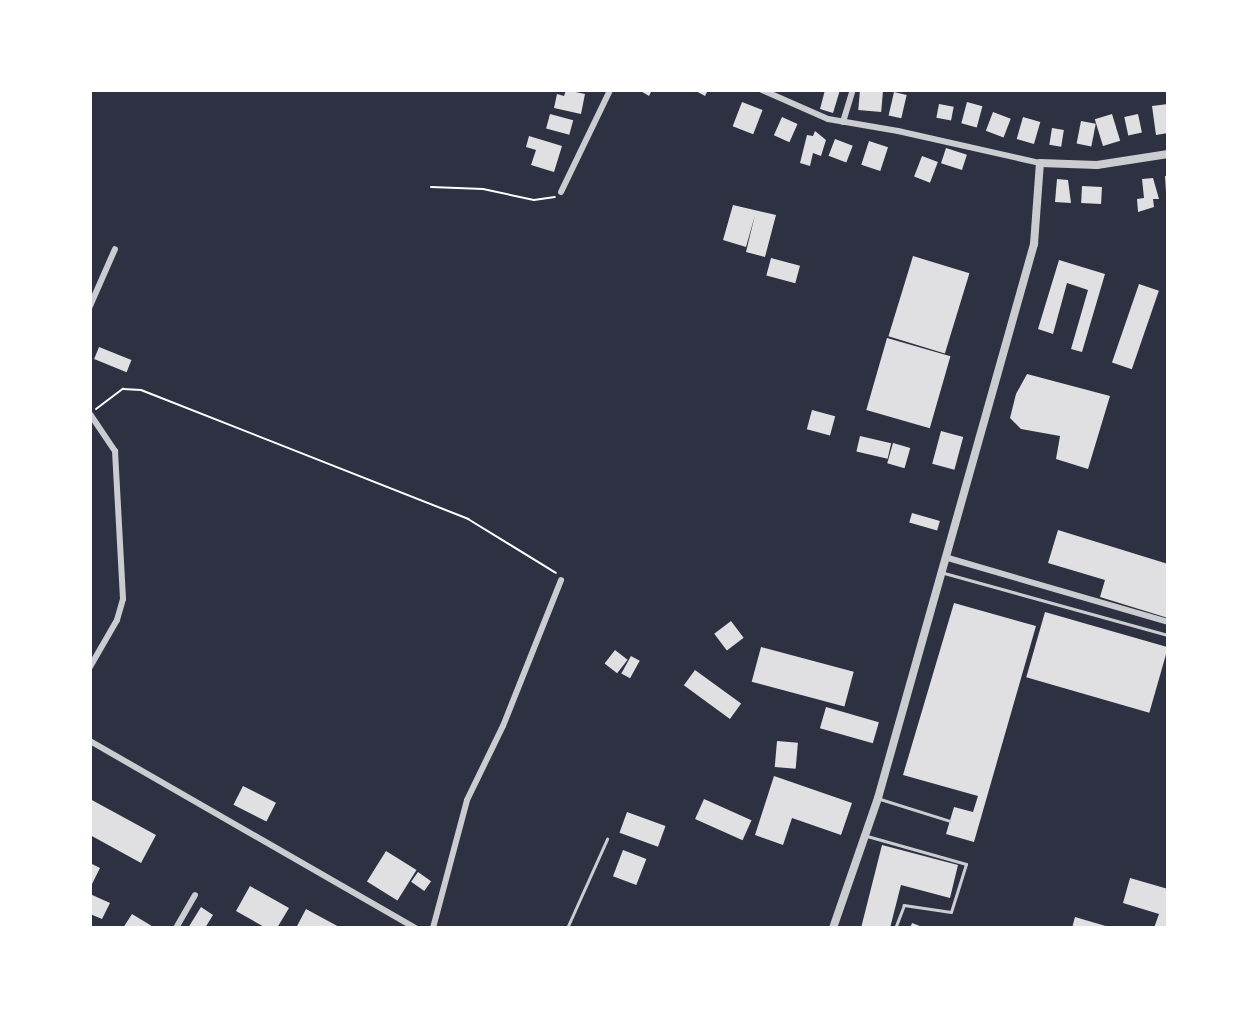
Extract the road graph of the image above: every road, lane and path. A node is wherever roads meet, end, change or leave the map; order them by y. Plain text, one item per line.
1 (610, 90) edge
2 (762, 90) edge
3 (853, 90) edge
4 (843, 122) junction
5 (1168, 154) edge
6 (1040, 163) junction
7 (431, 187) dead end
8 (561, 192) joint
9 (115, 249) dead end
10 (90, 306) edge
11 (91, 415) edge
12 (948, 558) junction
13 (944, 573) junction
14 (561, 580) joint
15 (1168, 622) edge
16 (1168, 635) edge
17 (90, 667) edge
18 (90, 741) edge
19 (878, 798) junction
20 (950, 821) dead end
21 (867, 836) junction
22 (607, 839) dead end
23 (195, 895) dead end
24 (176, 928) edge
25 (415, 928) edge
26 (434, 928) edge
27 (567, 928) edge
28 (833, 928) edge
29 (895, 928) edge

1 - 8 street
2 - 4 street
3 - 4 street
4 - 6 street
5 - 6 street
6 - 12 street
7 - 8 path
9 - 10 street
11 - 14 path
11 - 17 street
12 - 13 street
12 - 15 street
13 - 16 lane
13 - 19 street
14 - 26 street
18 - 25 street
19 - 20 lane
19 - 21 street
21 - 28 street
21 - 29 lane
22 - 27 lane
23 - 24 street

